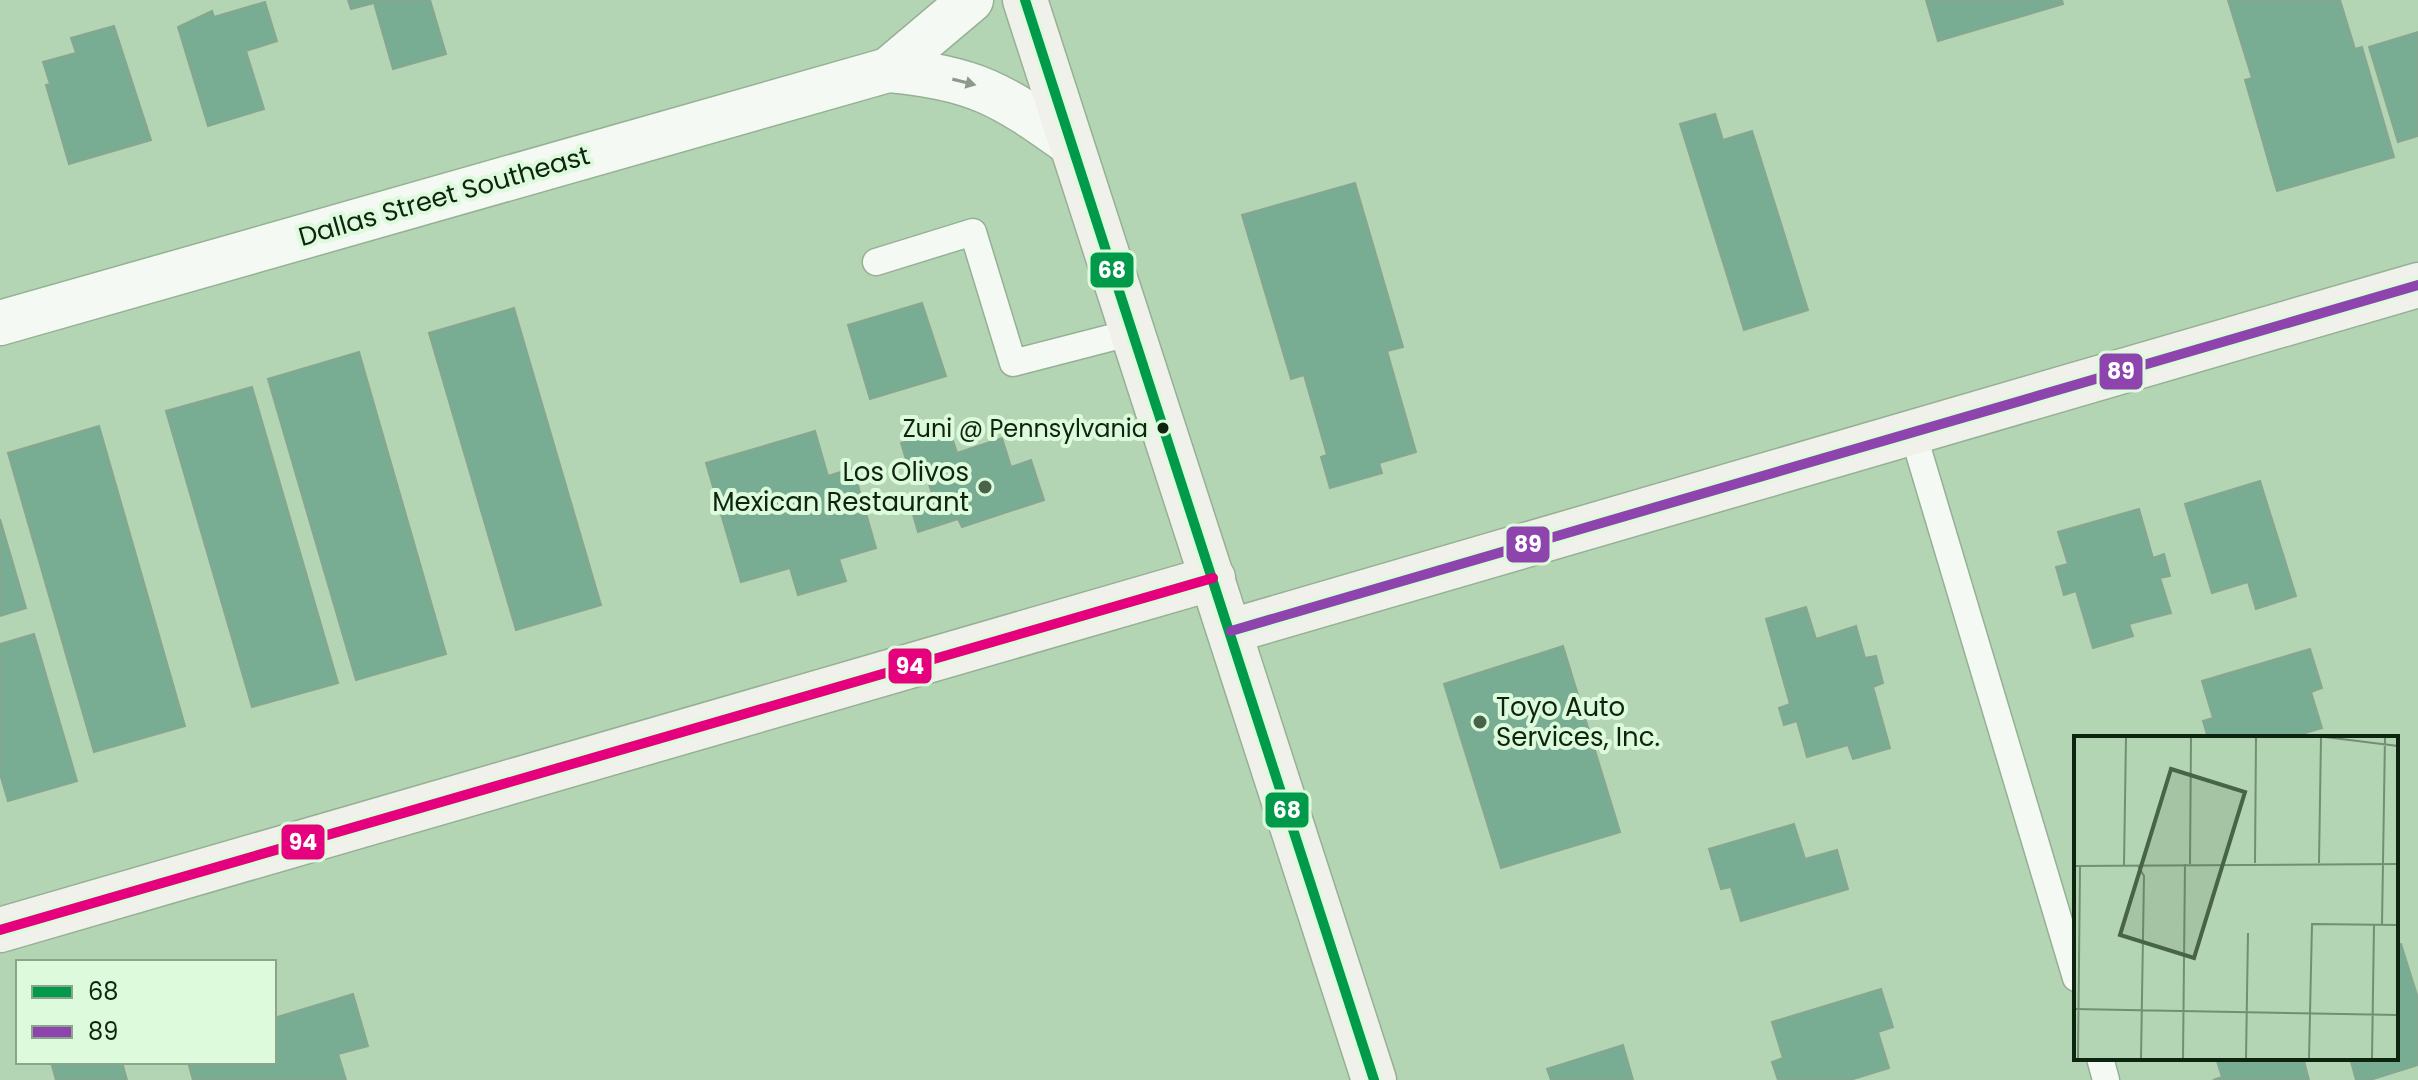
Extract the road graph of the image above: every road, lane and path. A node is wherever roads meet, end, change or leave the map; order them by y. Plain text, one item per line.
1 (971, 0) edge
2 (1025, 0) edge
3 (888, 70) junction
4 (1071, 144) junction
5 (876, 262) dead end
6 (2418, 285) edge
7 (0, 323) edge
8 (1133, 332) junction
9 (1913, 433) junction
10 (1213, 578) junction
11 (1231, 631) junction
12 (0, 930) edge
13 (2074, 971) edge
14 (2101, 1060) edge
15 (1374, 1080) edge
16 (2106, 1080) edge

1 - 3 street, Dallas Street Southeast
2 - 4 street
3 -> 4 street, Dallas Street Southeast
3 - 7 street, Dallas Street Southeast
4 - 8 street
5 - 8 lane
6 - 9 street
8 - 10 street
9 - 11 street
9 - 13 lane
10 - 11 street
10 - 12 street
11 - 15 street
14 - 16 lane

